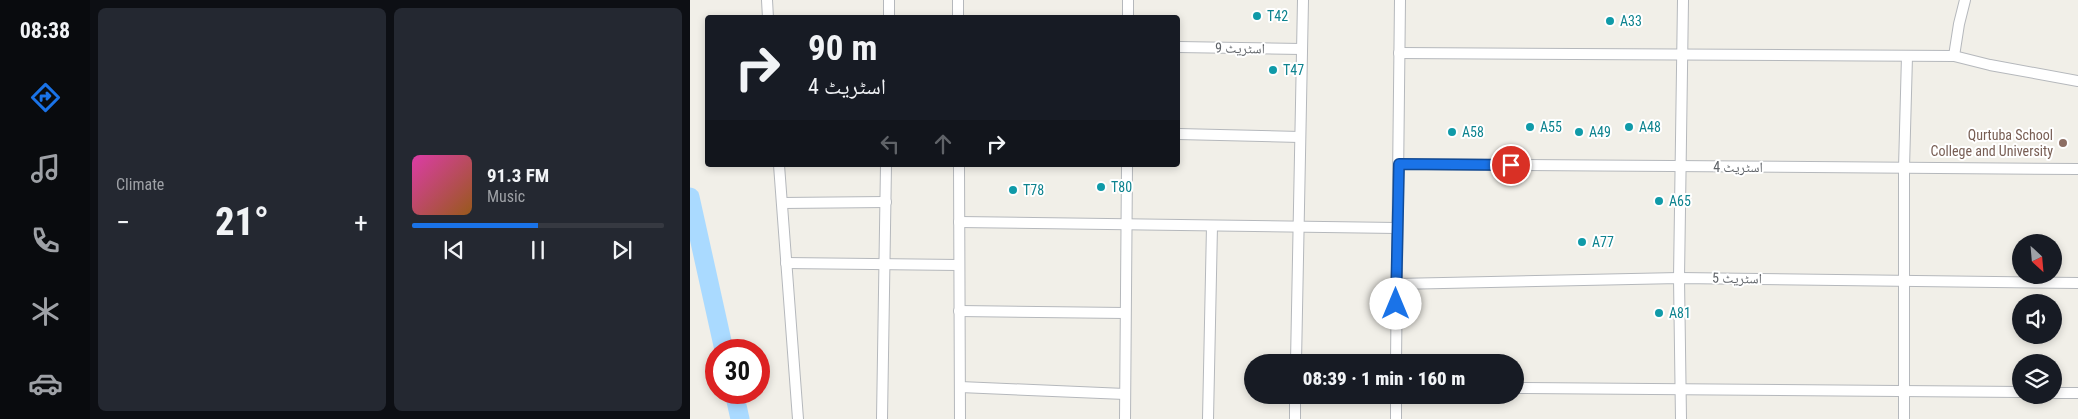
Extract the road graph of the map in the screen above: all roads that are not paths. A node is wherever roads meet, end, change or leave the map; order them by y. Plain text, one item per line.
1 (767, 0) edge
2 (889, 0) edge
3 (958, 0) edge
4 (1128, 0) edge
5 (1303, 0) edge
6 (1400, 0) edge
7 (1683, 0) edge
8 (1965, 0) edge
9 (768, 15) edge
10 (889, 15) edge
11 (958, 15) edge
12 (1128, 15) edge
13 (1180, 48) edge
14 (1302, 49) junction
15 (1399, 53) junction
16 (1682, 56) junction
17 (1907, 56) junction
18 (1954, 56) junction
19 (2078, 81) edge
20 (1180, 134) edge
21 (1300, 137) junction
22 (1399, 164) junction
23 (1680, 166) junction
24 (779, 167) edge
25 (886, 167) edge
26 (959, 167) edge
27 (1126, 167) edge
28 (1904, 168) junction
29 (2078, 169) edge
30 (886, 202) junction
31 (782, 203) junction
32 (958, 222) junction
33 (1126, 224) junction
34 (1212, 226) junction
35 (1299, 227) junction
36 (1397, 228) junction
37 (786, 264) junction
38 (885, 264) junction
39 (958, 265) junction
40 (1679, 278) junction
41 (1904, 280) junction
42 (2078, 283) edge
43 (1396, 284) junction
44 (959, 311) junction
45 (1125, 314) junction
46 (1296, 354) edge
47 (1396, 354) edge
48 (960, 387) junction
49 (1524, 388) edge
50 (1682, 388) junction
51 (1904, 390) junction
52 (2012, 392) edge
53 (2062, 393) edge
54 (2078, 393) edge
55 (1125, 394) junction
56 (1295, 404) edge
57 (1396, 404) edge
58 (798, 419) edge
59 (882, 419) edge
60 (960, 419) edge
61 (1124, 419) edge
62 (1208, 419) edge
63 (1295, 419) edge
64 (1396, 419) edge
65 (1681, 419) edge
66 (1904, 419) edge

1 - 9 street
2 - 10 street
3 - 11 street
4 - 12 street
5 - 14 street
6 - 15 street
7 - 16 street
8 - 18 street
13 - 14 street, اسٹریٹ 9
14 - 21 street
15 - 16 street
15 - 22 street
16 - 17 street
16 - 23 street
17 - 18 street
17 - 28 street
18 - 19 street
20 - 21 street
21 - 35 street
22 - 23 street, اسٹریٹ 4
22 - 36 street
23 - 28 street, اسٹریٹ 4
23 - 40 street
24 - 31 street
25 - 30 street
26 - 32 street
27 - 33 street
28 - 29 street, اسٹریٹ 4
28 - 41 street
30 - 31 street
30 - 38 street
31 - 37 street
32 - 33 street
32 - 39 street
33 - 34 street
33 - 45 street
34 - 35 street
34 - 62 street
35 - 36 street
35 - 46 street
36 - 43 street
37 - 38 street
37 - 58 street
38 - 39 street
38 - 59 street
39 - 44 street
40 - 41 street, اسٹریٹ 5
40 - 43 street, اسٹریٹ 5
40 - 50 street
41 - 42 street, اسٹریٹ 5
41 - 51 street
43 - 47 street
44 - 45 street
44 - 48 street
45 - 55 street
48 - 55 street
48 - 60 street
49 - 50 street
50 - 51 street
50 - 65 street
51 - 52 street
51 - 66 street
53 - 54 street
55 - 61 street
56 - 63 street
57 - 64 street

